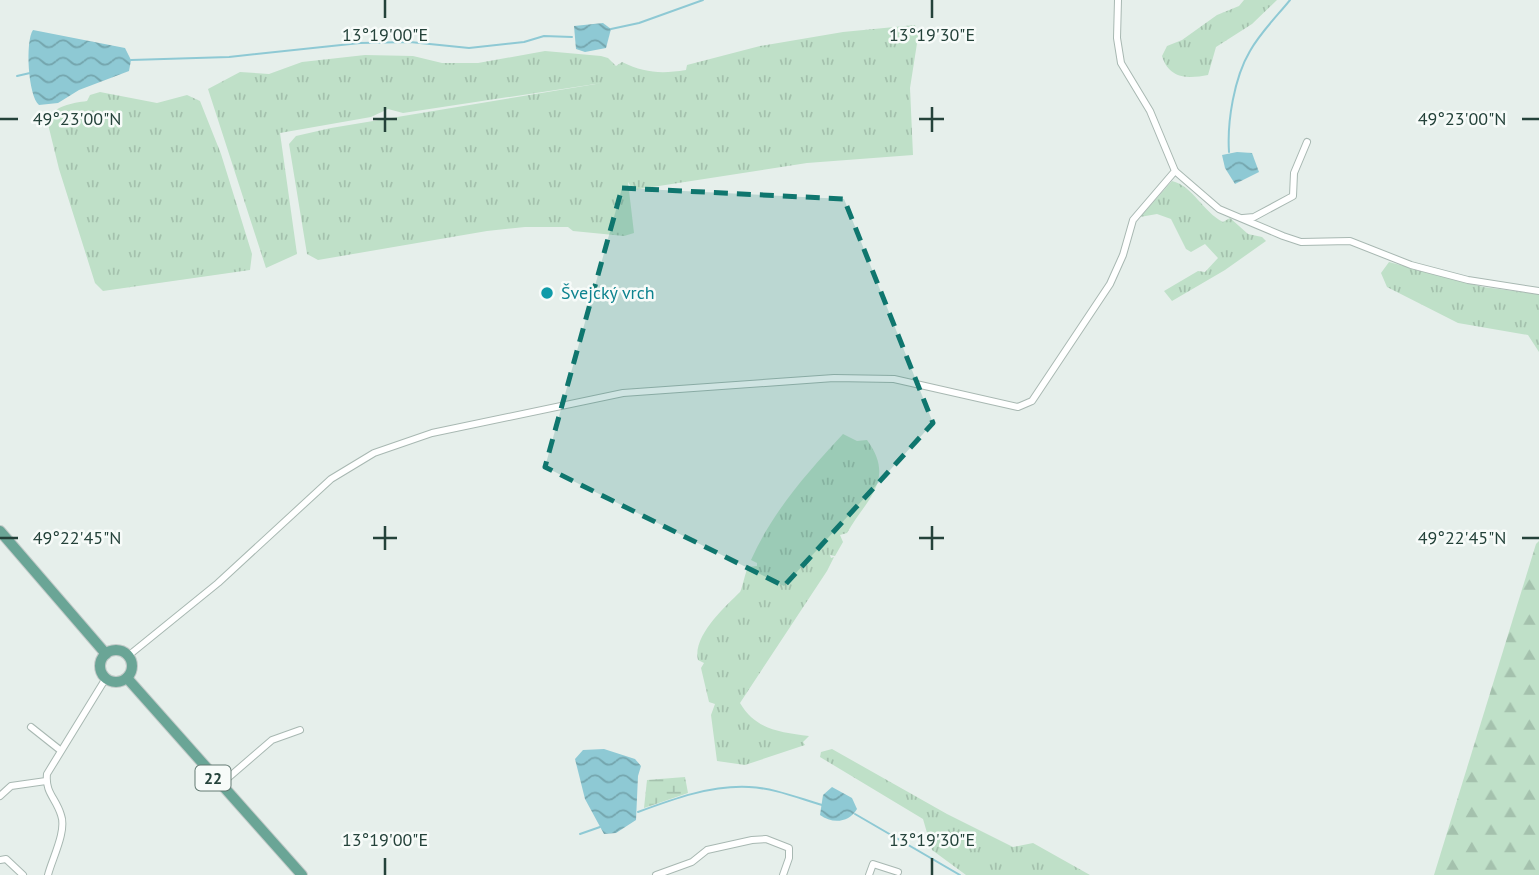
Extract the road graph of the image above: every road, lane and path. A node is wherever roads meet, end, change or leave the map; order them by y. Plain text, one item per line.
1 (1118, 0) edge
2 (1307, 142) dead end
3 (1175, 171) junction
4 (1241, 219) junction
5 (1539, 291) edge
6 (0, 531) edge
7 (106, 654) junction
8 (128, 656) junction
9 (106, 678) junction
10 (127, 678) junction
11 (31, 727) dead end
12 (300, 730) dead end
13 (60, 750) junction
14 (46, 781) junction
15 (219, 785) junction
16 (0, 796) edge
17 (0, 860) edge
18 (898, 872) dead end
19 (23, 875) edge
20 (48, 875) edge
21 (302, 875) edge
22 (656, 875) edge
23 (783, 875) edge
24 (869, 875) edge

1 - 3 street
2 - 4 street
3 - 4 street
3 - 8 street
4 - 5 street
6 - 7 main road
7 - 8 main road
7 - 9 main road
8 - 10 main road
9 - 10 main road
9 - 13 street
10 - 15 main road, 22
11 - 13 street
12 - 15 street
13 - 14 street
14 - 16 street
14 - 20 street
15 - 21 main road, 22
17 - 19 street
18 - 24 street
22 - 23 street

